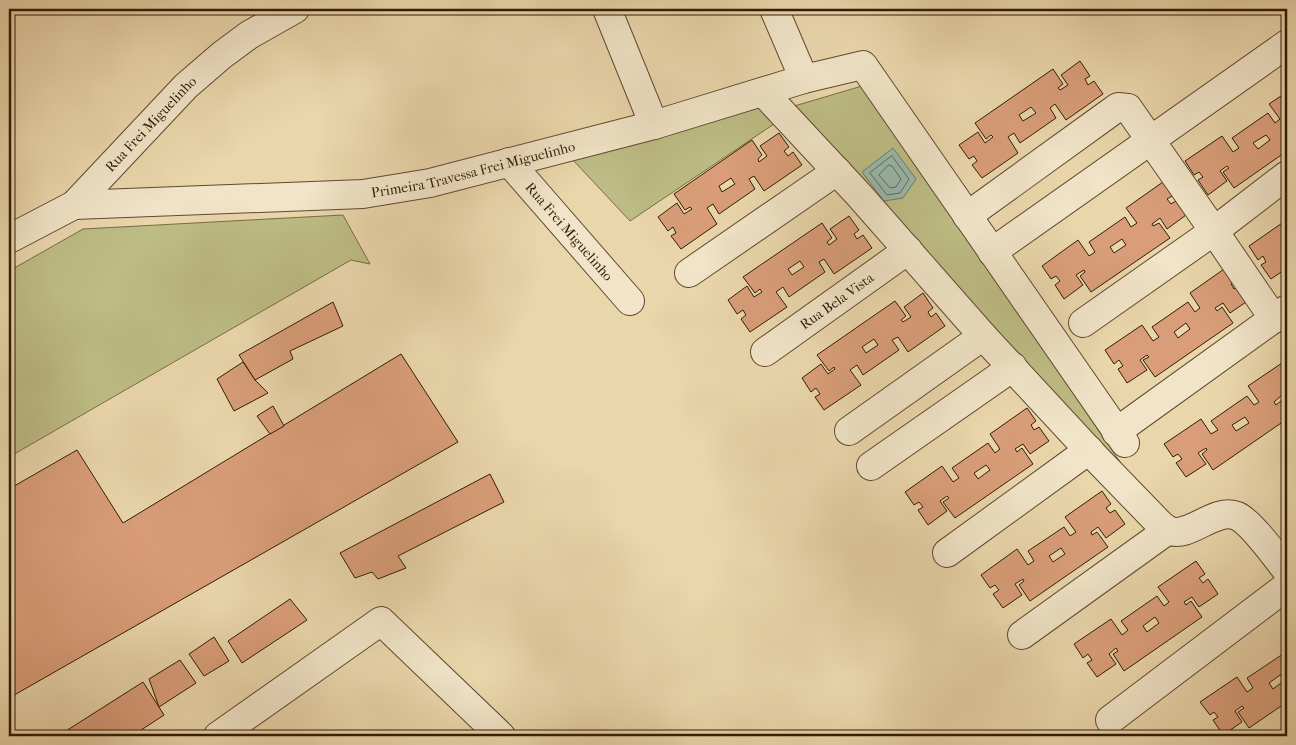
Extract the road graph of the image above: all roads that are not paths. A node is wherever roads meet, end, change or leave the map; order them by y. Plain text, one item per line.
1 (295, 9) edge
2 (608, 9) edge
3 (774, 9) edge
4 (1287, 44) edge
5 (804, 79) junction
6 (764, 92) junction
7 (654, 125) junction
8 (1152, 140) junction
9 (509, 162) junction
10 (837, 172) junction
11 (1287, 175) edge
12 (74, 205) junction
13 (967, 216) junction
14 (1214, 231) junction
15 (9, 239) edge
16 (908, 250) junction
17 (992, 252) junction
18 (690, 273) dead end
19 (630, 301) dead end
20 (1281, 314) edge
21 (1083, 323) dead end
22 (983, 336) junction
23 (765, 352) dead end
24 (1013, 367) junction
25 (849, 431) dead end
26 (1089, 450) junction
27 (871, 466) dead end
28 (1168, 530) junction
29 (948, 553) dead end
30 (1287, 571) edge
31 (1287, 586) edge
32 (1022, 635) dead end
33 (1110, 720) dead end
34 (218, 736) edge
35 (501, 736) edge

1 - 12 street, Rua Frei Miguelinho
2 - 7 street
3 - 5 street
4 - 8 street
5 - 6 street, Primeira Travessa Frei Miguelinho
5 - 13 street, Primeira Travessa Frei Miguelinho
6 - 7 street, Primeira Travessa Frei Miguelinho
6 - 10 street
7 - 9 street, Primeira Travessa Frei Miguelinho
8 - 13 street
8 - 14 street
8 - 17 street
9 - 12 street, Primeira Travessa Frei Miguelinho
9 - 19 street, Rua Frei Miguelinho
10 - 16 street
10 - 18 street
11 - 14 street
12 - 15 street, Rua Frei Miguelinho
13 - 17 street
14 - 20 street
14 - 21 street
16 - 22 street
16 - 23 street, Rua Bela Vista
17 - 20 street
22 - 24 street
22 - 25 street
24 - 26 street
24 - 27 street
26 - 28 street
26 - 29 street
28 - 30 street
28 - 32 street
31 - 33 street
34 - 35 street

